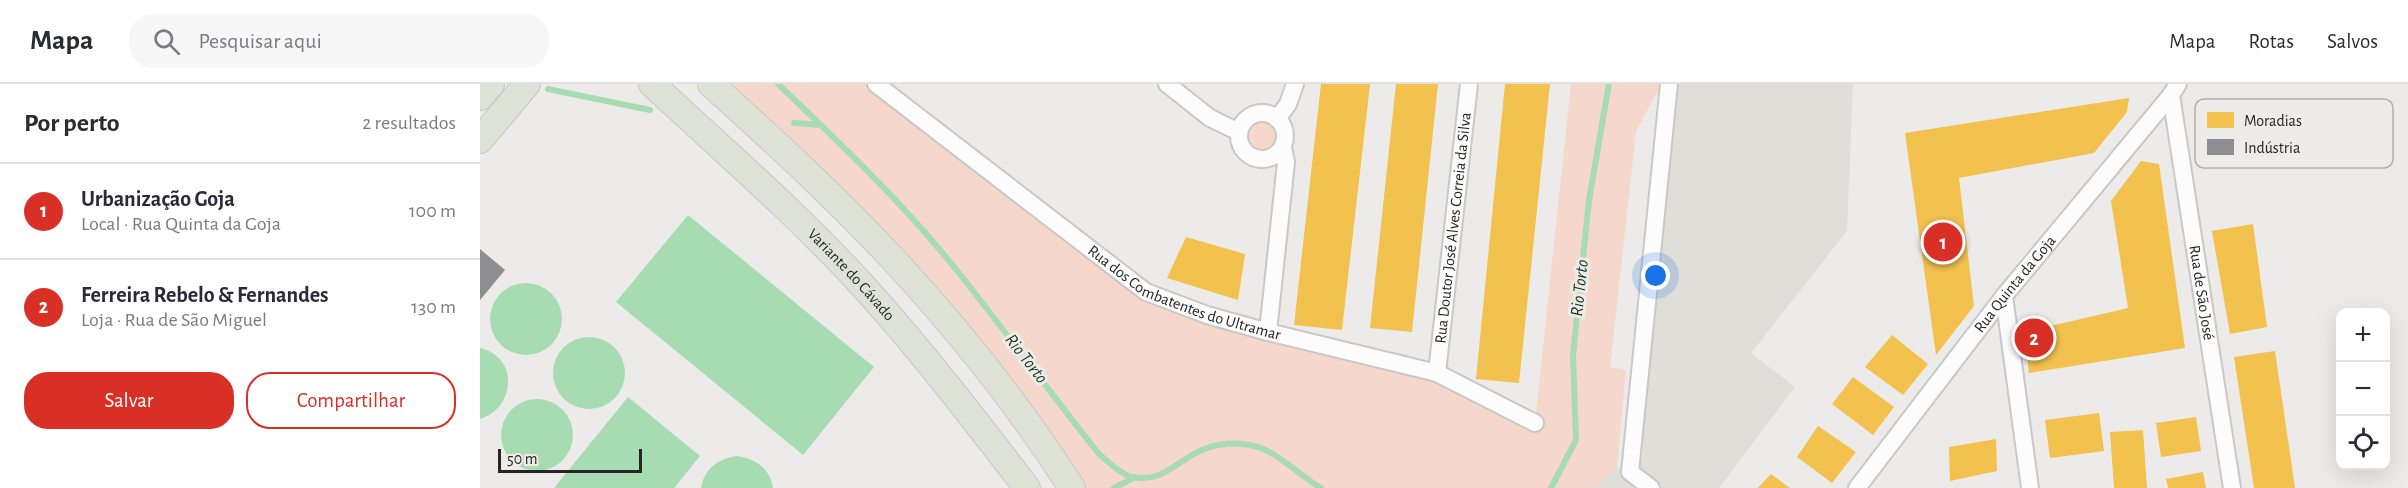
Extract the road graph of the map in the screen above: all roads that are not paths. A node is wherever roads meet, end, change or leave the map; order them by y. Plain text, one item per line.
1 (491, 84) edge
2 (527, 84) edge
3 (652, 84) edge
4 (711, 84) edge
5 (876, 84) edge
6 (1167, 84) edge
7 (1295, 84) edge
8 (1469, 84) edge
9 (1669, 84) edge
10 (2174, 89) edge
11 (480, 97) edge
12 (1277, 119) junction
13 (1239, 132) junction
14 (480, 140) edge
15 (1283, 147) junction
16 (2004, 296) junction
17 (1268, 332) junction
18 (1437, 373) junction
19 (1535, 423) dead end
20 (1027, 488) edge
21 (1072, 488) edge
22 (1651, 488) edge
23 (1857, 488) edge
24 (2030, 488) edge
25 (2232, 488) edge

1 - 11 main road
2 - 14 main road
3 - 20 main road, Variante do Cávado
4 - 21 main road
5 - 17 street, Rua dos Combatentes do Ultramar
6 - 13 street
7 - 12 street
8 - 18 street, Rua Doutor José Alves Correia da Silva
9 - 22 street
10 - 16 street, Rua Quinta da Goja
10 - 25 street, Rua de São José
12 - 13 street
12 - 15 street
13 - 15 street
15 - 17 street
16 - 23 street, Rua Quinta da Goja
16 - 24 street
17 - 18 street, Rua dos Combatentes do Ultramar
18 - 19 street, Rua dos Combatentes do Ultramar

